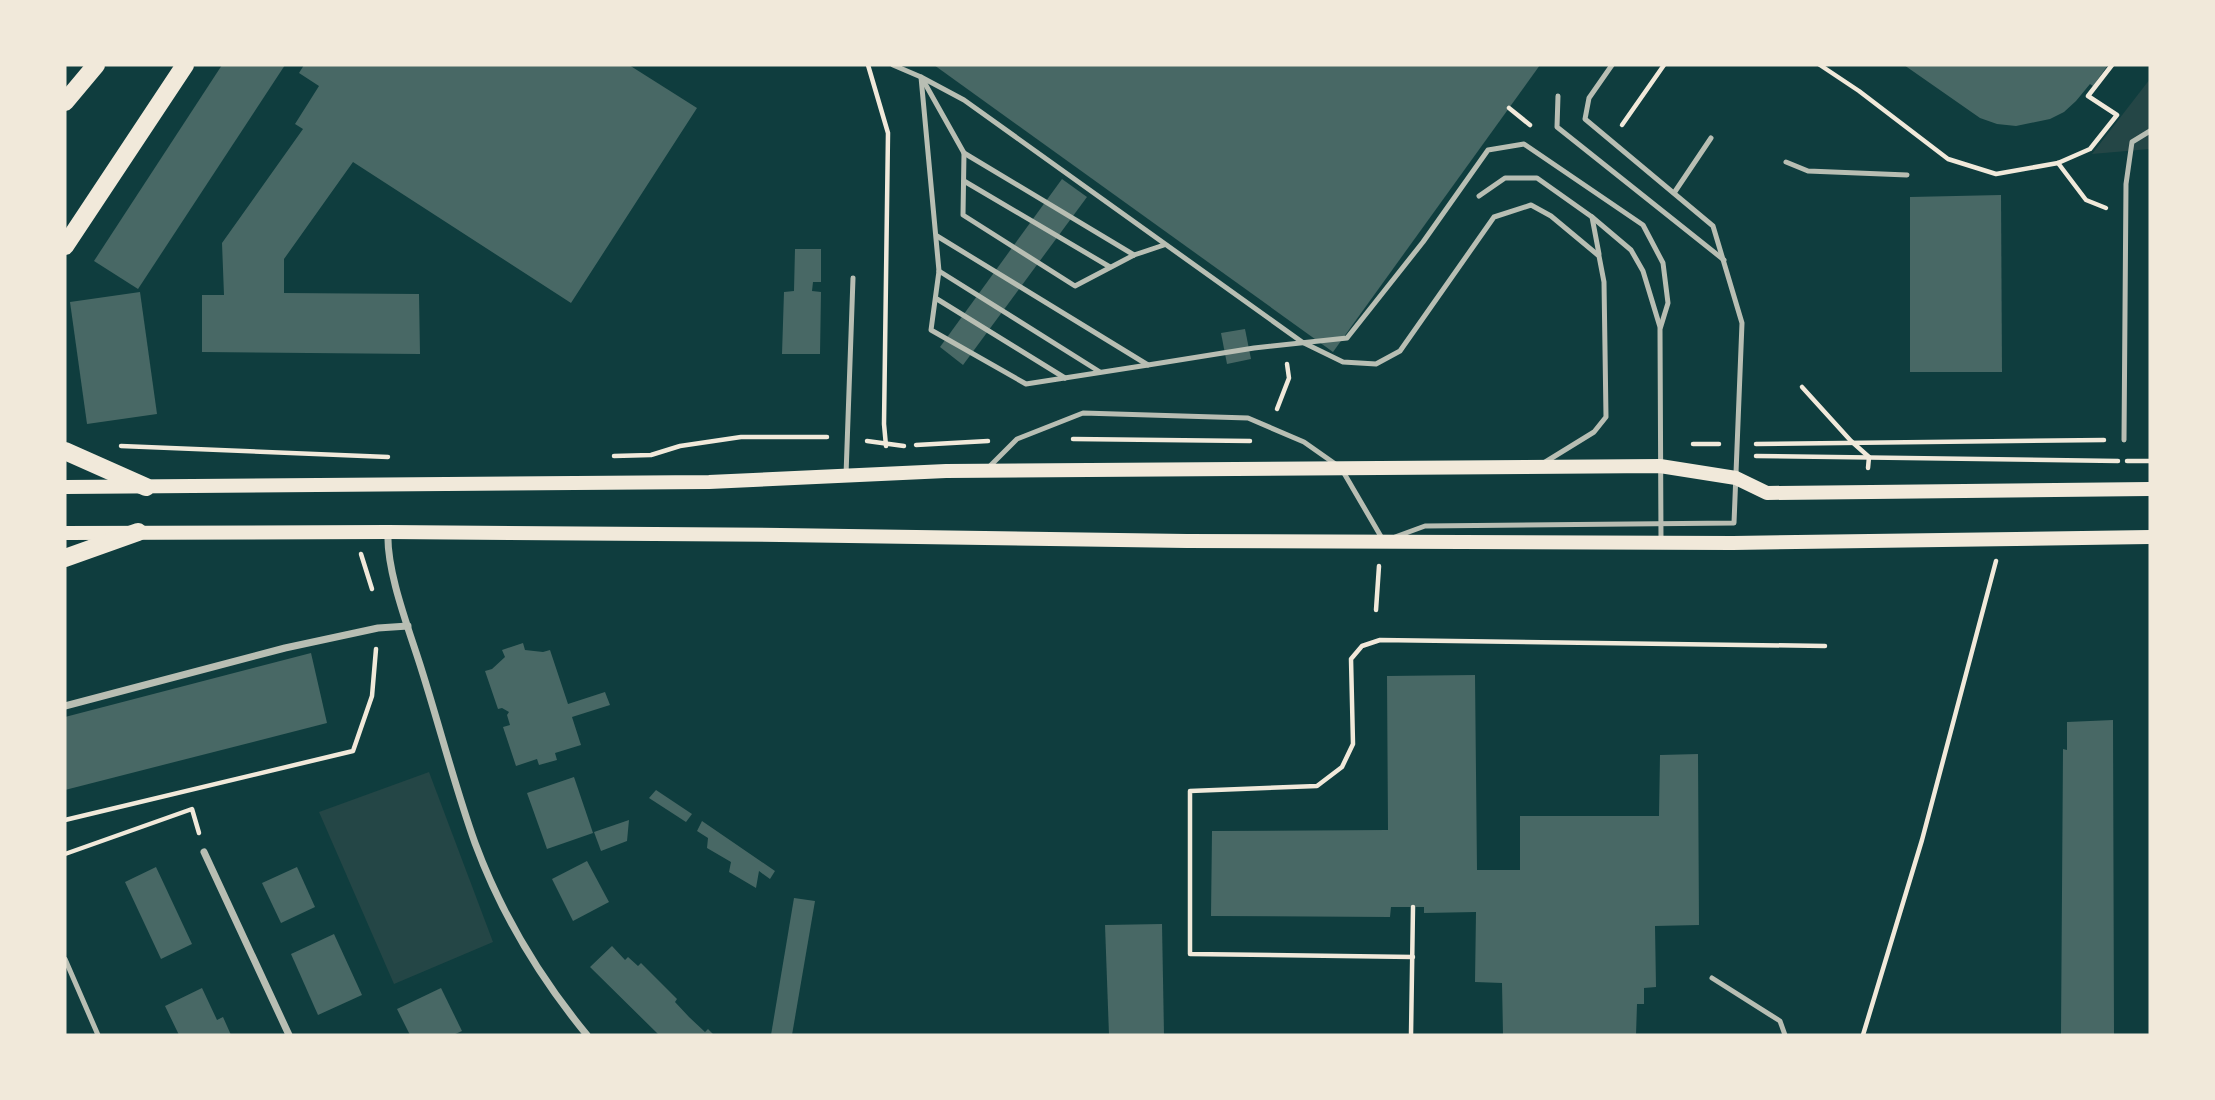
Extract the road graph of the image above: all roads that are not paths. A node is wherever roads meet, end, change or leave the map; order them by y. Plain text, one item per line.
1 (96, 65) edge
2 (185, 65) edge
3 (893, 65) edge
4 (1612, 65) edge
5 (921, 77) junction
6 (1558, 96) dead end
7 (65, 102) edge
8 (2150, 131) edge
9 (1711, 138) dead end
10 (964, 153) junction
11 (1786, 162) dead end
12 (1907, 175) dead end
13 (964, 181) junction
14 (1674, 193) junction
15 (1479, 196) dead end
16 (1592, 217) junction
17 (937, 236) junction
18 (1164, 245) junction
19 (65, 246) edge
20 (1134, 255) junction
21 (1599, 256) junction
22 (1724, 260) junction
23 (1110, 268) junction
24 (939, 271) junction
25 (853, 278) dead end
26 (937, 299) junction
27 (1660, 329) junction
28 (1302, 342) junction
29 (1148, 365) junction
30 (1101, 373) junction
31 (1066, 378) junction
32 (2124, 440) road end
33 (65, 451) edge
34 (1660, 466) junction
35 (1341, 468) junction
36 (1536, 468) junction
37 (986, 471) junction
38 (852, 474) junction
39 (1736, 478) junction
40 (65, 487) edge
41 (146, 487) junction
42 (2150, 489) edge
43 (1660, 524) junction
44 (138, 532) junction
45 (388, 532) junction
46 (65, 533) edge
47 (2150, 537) edge
48 (1384, 541) junction
49 (1661, 541) junction
50 (65, 558) edge
51 (408, 626) junction
52 (65, 706) edge
53 (204, 852) dead end
54 (65, 959) edge
55 (1712, 978) dead end
56 (98, 1035) edge
57 (289, 1035) edge
58 (587, 1035) edge
59 (1785, 1035) edge

1 - 7 main road
2 - 19 main road
3 - 5 lane
4 - 14 lane
5 - 10 lane
5 - 17 lane
5 - 18 lane
6 - 22 lane
8 - 32 lane
9 - 14 lane
10 - 13 lane
10 - 20 lane
11 - 12 lane
13 - 23 lane
13 - 23 lane
14 - 22 lane
15 - 16 lane
16 - 21 lane
16 - 27 lane
17 - 24 lane
17 - 29 lane
18 - 20 lane
18 - 28 lane
20 - 23 lane
21 - 28 lane
21 - 36 lane
22 - 39 lane
24 - 26 lane
24 - 30 lane
25 - 38 lane
26 - 31 lane
26 - 31 lane
27 - 28 lane
27 - 34 lane
28 - 29 lane
29 - 30 lane
30 - 31 lane
33 - 41 main road
34 - 36 main road
34 - 39 main road
34 - 43 lane
35 - 36 main road
35 - 37 main road
35 - 37 lane
35 - 48 lane
37 - 38 main road
38 - 41 main road
39 - 42 main road
39 - 43 lane
40 - 41 main road
43 - 48 lane
43 - 49 lane
44 - 45 main road
44 - 46 main road
44 - 50 main road
45 - 48 main road
45 - 51 street
47 - 49 main road
48 - 49 main road
51 - 52 street
51 - 58 street
53 - 57 street
54 - 56 lane
55 - 59 lane

